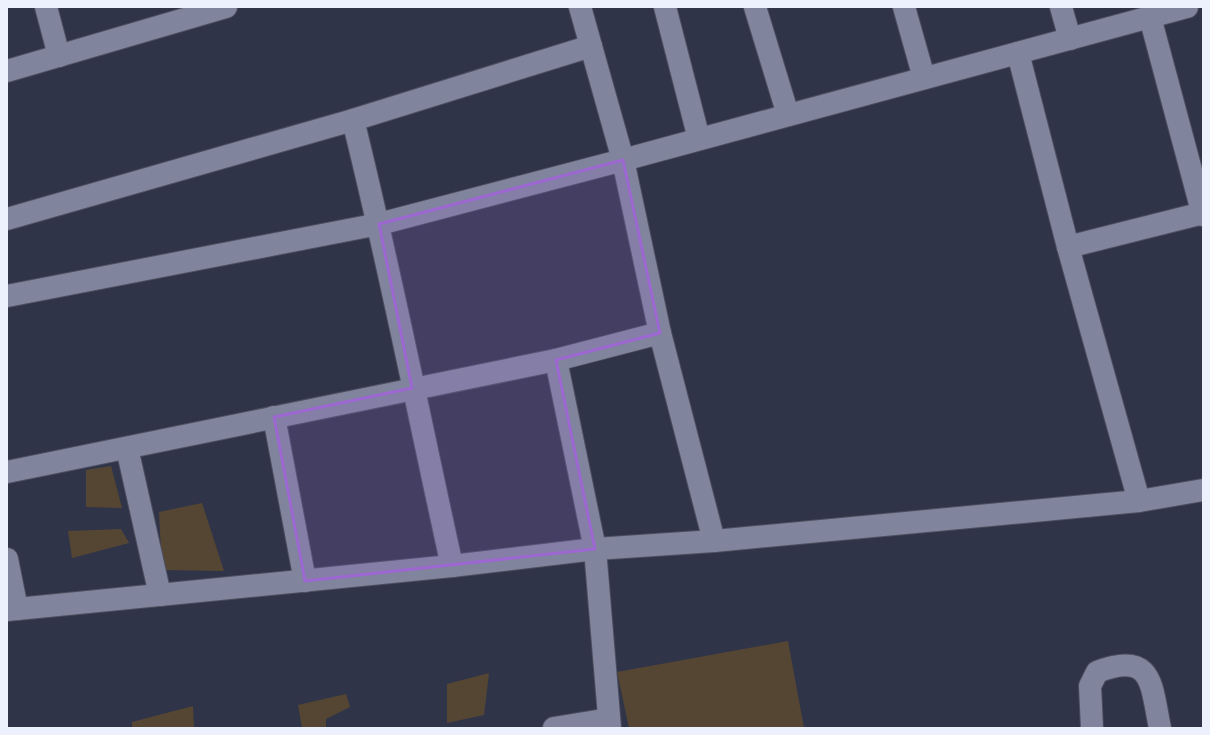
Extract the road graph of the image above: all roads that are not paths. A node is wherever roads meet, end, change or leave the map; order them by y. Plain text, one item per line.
1 (46, 7) edge
2 (226, 7) edge
3 (580, 7) edge
4 (665, 7) edge
5 (755, 7) edge
6 (904, 7) edge
7 (1061, 7) edge
8 (1187, 7) edge
9 (166, 15) edge
10 (1150, 17) junction
11 (1070, 39) junction
12 (591, 46) junction
13 (1018, 53) junction
14 (59, 56) junction
15 (7, 71) edge
16 (924, 78) junction
17 (788, 115) junction
18 (352, 120) junction
19 (699, 139) junction
20 (623, 160) junction
21 (1203, 214) edge
22 (7, 219) edge
23 (379, 224) junction
24 (1068, 247) junction
25 (7, 296) edge
26 (660, 333) junction
27 (556, 360) junction
28 (412, 388) junction
29 (274, 417) junction
30 (127, 448) junction
31 (7, 472) edge
32 (1203, 490) edge
33 (1139, 501) junction
34 (714, 541) junction
35 (595, 549) junction
36 (7, 559) edge
37 (452, 566) junction
38 (305, 580) junction
39 (160, 595) junction
40 (12, 609) edge
41 (610, 724) edge
42 (554, 728) edge
43 (1092, 728) edge
44 (1160, 728) edge

1 - 14 street
2 - 9 street
3 - 12 street
4 - 19 street
5 - 17 street
6 - 16 street
7 - 11 street
8 - 10 street
9 - 14 street
10 - 11 street
10 - 21 street
11 - 13 street
12 - 18 street
12 - 20 street
13 - 16 street
13 - 24 street
14 - 15 street
16 - 17 street
17 - 19 street
18 - 22 street
18 - 23 street
19 - 20 street
20 - 23 street
20 - 26 street
21 - 24 street
23 - 25 street
23 - 28 street
24 - 33 street
26 - 27 street
26 - 34 street
27 - 28 street
27 - 35 street
28 - 29 street
28 - 37 street
29 - 30 street
29 - 38 street
30 - 31 street
30 - 39 street
32 - 33 street
33 - 34 street
34 - 35 street
35 - 37 street
35 - 41 street
36 - 40 street
37 - 38 street
38 - 39 street
39 - 40 street
41 - 42 street
43 - 44 street

